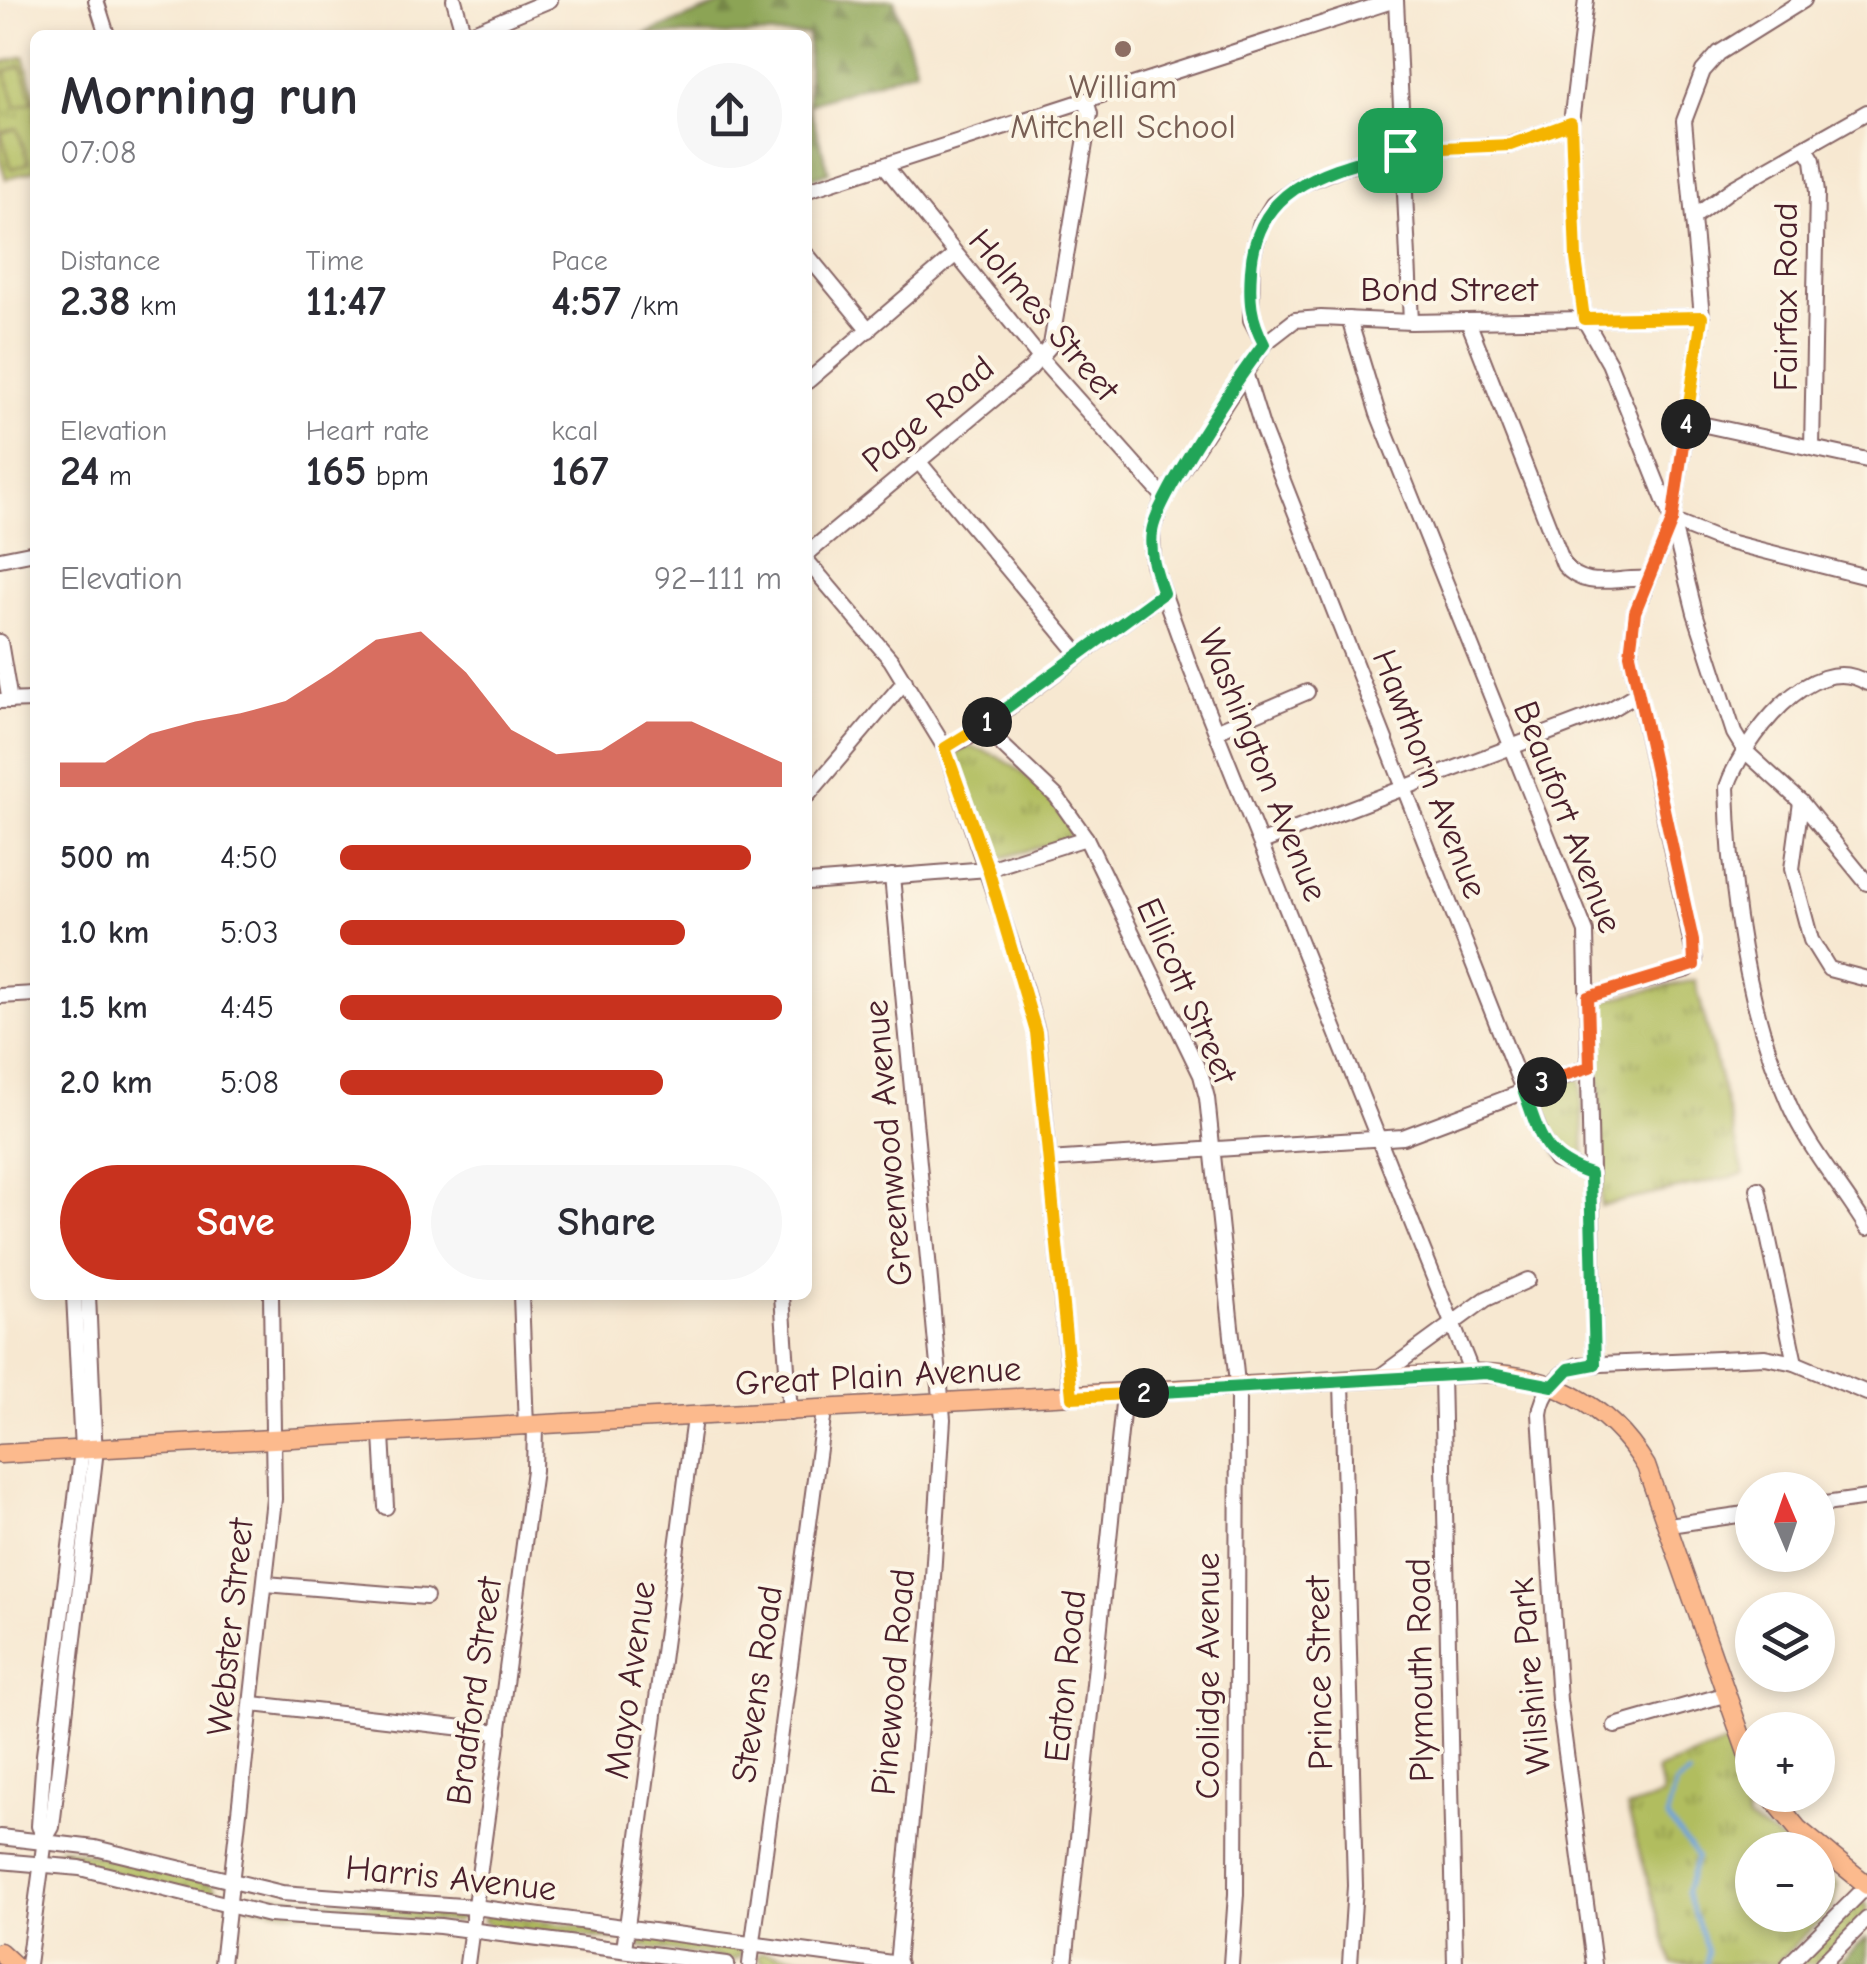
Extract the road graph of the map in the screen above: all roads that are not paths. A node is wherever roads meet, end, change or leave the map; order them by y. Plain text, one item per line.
1 (96, 0) edge
2 (454, 0) edge
3 (550, 0) edge
4 (1396, 0) edge
5 (1586, 0) edge
6 (1804, 0) edge
7 (105, 30) edge
8 (463, 30) edge
9 (477, 30) edge
10 (1086, 100) junction
11 (1867, 112) edge
12 (1571, 123) junction
13 (1806, 148) junction
14 (1400, 150) junction
15 (884, 166) junction
16 (812, 189) edge
17 (1694, 217) junction
18 (955, 255) junction
19 (812, 261) edge
20 (1702, 317) junction
21 (1349, 318) junction
22 (1584, 319) junction
23 (1468, 321) junction
24 (1411, 322) junction
25 (869, 330) junction
26 (1264, 344) junction
27 (1040, 359) junction
28 (1244, 370) junction
29 (812, 378) edge
30 (1686, 420) junction
31 (1812, 448) junction
32 (1867, 460) edge
33 (918, 461) junction
34 (1164, 497) junction
35 (1672, 521) junction
36 (812, 550) edge
37 (30, 553) edge
38 (0, 559) edge
39 (812, 567) edge
40 (1867, 577) edge
41 (1646, 579) junction
42 (1163, 593) junction
43 (0, 642) edge
44 (1078, 653) junction
45 (905, 681) junction
46 (1867, 683) edge
47 (1306, 692) dead end
48 (1636, 694) junction
49 (30, 700) edge
50 (5, 701) edge
51 (982, 726) junction
52 (1216, 732) junction
53 (1512, 747) junction
54 (945, 748) junction
55 (1745, 752) junction
56 (812, 790) edge
57 (1402, 790) junction
58 (1801, 802) junction
59 (1086, 838) junction
60 (1262, 842) junction
61 (988, 869) junction
62 (892, 876) junction
63 (1867, 882) edge
64 (812, 884) edge
65 (1867, 979) edge
66 (30, 994) edge
67 (0, 996) edge
68 (1588, 997) junction
69 (1590, 1067) junction
70 (1523, 1089) junction
71 (1381, 1139) junction
72 (1212, 1152) junction
73 (1048, 1160) junction
74 (1590, 1174) junction
75 (1758, 1189) dead end
76 (1867, 1228) edge
77 (1528, 1280) dead end
78 (74, 1300) edge
79 (88, 1300) edge
80 (271, 1300) edge
81 (521, 1300) edge
82 (782, 1300) edge
83 (1452, 1326) junction
84 (1795, 1363) junction
85 (1595, 1364) junction
86 (1472, 1373) junction
87 (1442, 1375) junction
88 (1377, 1379) junction
89 (1342, 1381) junction
90 (1553, 1386) junction
91 (1237, 1387) junction
92 (1867, 1393) edge
93 (1124, 1394) junction
94 (1072, 1397) junction
95 (942, 1405) junction
96 (824, 1411) junction
97 (790, 1413) junction
98 (694, 1418) junction
99 (530, 1427) junction
100 (382, 1434) junction
101 (275, 1440) junction
102 (89, 1449) junction
103 (0, 1454) edge
104 (1867, 1498) edge
105 (1835, 1502) edge
106 (386, 1507) dead end
107 (1735, 1515) edge
108 (1669, 1525) junction
109 (266, 1584) junction
110 (426, 1598) dead end
111 (1724, 1695) junction
112 (253, 1704) junction
113 (1735, 1724) edge
114 (1615, 1726) dead end
115 (498, 1732) junction
116 (1784, 1812) edge
117 (0, 1837) edge
118 (45, 1839) junction
119 (0, 1861) edge
120 (42, 1863) junction
121 (232, 1883) junction
122 (1867, 1885) edge
123 (229, 1906) junction
124 (475, 1907) junction
125 (1867, 1919) edge
126 (626, 1928) junction
127 (472, 1930) junction
128 (753, 1944) junction
129 (624, 1949) junction
130 (0, 1952) edge
131 (14, 1964) edge
132 (28, 1964) edge
133 (222, 1964) edge
134 (467, 1964) edge
135 (727, 1964) edge
136 (750, 1964) edge
137 (897, 1964) edge
138 (1065, 1964) edge
139 (1230, 1964) edge
140 (1350, 1964) edge
141 (1456, 1964) edge
142 (1594, 1964) edge
143 (1788, 1964) edge
144 (1822, 1964) edge

1 - 7 street
2 - 8 street
3 - 9 street
4 - 10 street
4 - 14 street
5 - 12 street
6 - 17 street
10 - 15 street
10 - 27 street
11 - 13 street
12 - 14 street
12 - 22 street
13 - 17 street
13 - 31 street, Fairfax Road
14 - 24 street
14 - 26 street
15 - 16 street
15 - 18 street, Holmes Street
17 - 20 street
18 - 25 street
18 - 27 street, Holmes Street
19 - 25 street
20 - 22 street, Bond Street
20 - 30 street
21 - 24 street, Bond Street
21 - 26 street, Bond Street
21 - 53 street, Beaufort Avenue
22 - 23 street, Bond Street
22 - 35 street
23 - 24 street, Bond Street
23 - 41 street
25 - 29 street
26 - 28 street, Washington Avenue
27 - 33 street, Page Road
27 - 34 street, Holmes Street
28 - 34 street, Washington Avenue
28 - 57 street, Hawthorn Avenue
30 - 31 street
30 - 35 street
31 - 32 street
33 - 36 street, Page Road
33 - 44 street
34 - 42 street, Washington Avenue
35 - 40 street
35 - 41 street
35 - 55 street
37 - 38 street
39 - 45 street
41 - 48 street
42 - 44 street
42 - 52 street, Washington Avenue
43 - 50 street
44 - 51 street
45 - 54 street
45 - 56 street
46 - 55 street
47 - 52 street
48 - 53 street
48 - 68 street
49 - 50 street
51 - 54 street
51 - 59 street, Ellicott Street
52 - 60 street, Washington Avenue
53 - 57 street
53 - 68 street, Beaufort Avenue
54 - 61 street
55 - 58 street
55 - 76 street
57 - 60 street
57 - 70 street, Hawthorn Avenue
58 - 63 street
58 - 65 street
59 - 61 street
59 - 72 street, Ellicott Street
60 - 71 street, Washington Avenue
61 - 62 street
61 - 73 street
62 - 64 street
62 - 95 street, Greenwood Avenue
66 - 67 street
68 - 69 street, Beaufort Avenue
69 - 70 street
69 - 74 street, Beaufort Avenue
70 - 71 street
70 - 74 street, Hawthorn Avenue
71 - 72 street
71 - 83 street, Washington Avenue
72 - 73 street
72 - 91 street, Ellicott Street
73 - 94 street
74 - 85 street, Beaufort Avenue
75 - 84 street
77 - 83 street
78 - 102 street
79 - 102 street
80 - 101 street, Webster Street
81 - 99 street, Bradford Street
82 - 97 street
83 - 86 street, Washington Avenue
83 - 88 street
84 - 85 street
84 - 92 street
85 - 90 street
86 - 87 main road, Great Plain Avenue
86 - 90 main road, Great Plain Avenue
87 - 88 main road, Great Plain Avenue
87 - 141 street, Plymouth Road
88 - 89 main road, Great Plain Avenue
89 - 91 main road, Great Plain Avenue
89 - 140 street, Prince Street
90 - 108 main road, Great Plain Avenue
90 - 142 street, Wilshire Park
91 - 93 main road, Great Plain Avenue
91 - 139 street, Coolidge Avenue
93 - 94 main road, Great Plain Avenue
93 - 138 street, Eaton Road
94 - 95 main road, Great Plain Avenue
95 - 96 main road, Great Plain Avenue
95 - 137 street, Pinewood Road
96 - 97 main road, Great Plain Avenue
96 - 128 street, Stevens Road
97 - 98 main road, Great Plain Avenue
98 - 99 main road, Great Plain Avenue
98 - 126 street, Mayo Avenue
99 - 100 main road, Great Plain Avenue
99 - 115 street, Bradford Street
100 - 101 main road, Great Plain Avenue
100 - 106 street
101 - 102 main road, Great Plain Avenue
101 - 109 street, Webster Street
102 - 103 main road, Great Plain Avenue
102 - 118 street
104 - 105 street
107 - 108 street
108 - 111 main road, Great Plain Avenue
109 - 110 street
109 - 112 street, Webster Street
111 - 113 main road, Great Plain Avenue
111 - 114 street
112 - 115 street
112 - 121 street, Webster Street
115 - 124 street, Bradford Street
116 - 122 main road
117 - 118 street, Harris Avenue
118 - 120 street
118 - 121 street, Harris Avenue
119 - 120 street, Harris Avenue
120 - 123 street, Harris Avenue
120 - 132 street
121 - 123 street, Webster Street
121 - 124 street, Harris Avenue
122 - 143 street
123 - 127 street, Harris Avenue
123 - 133 street, Webster Street
124 - 126 street, Harris Avenue
124 - 127 street, Bradford Street
125 - 144 street
126 - 128 street, Harris Avenue
126 - 129 street, Mayo Avenue
127 - 129 street, Harris Avenue
127 - 134 street, Bradford Street
128 - 136 street, Stevens Road
128 - 137 street, Harris Avenue
129 - 135 street, Harris Avenue
130 - 131 main road

